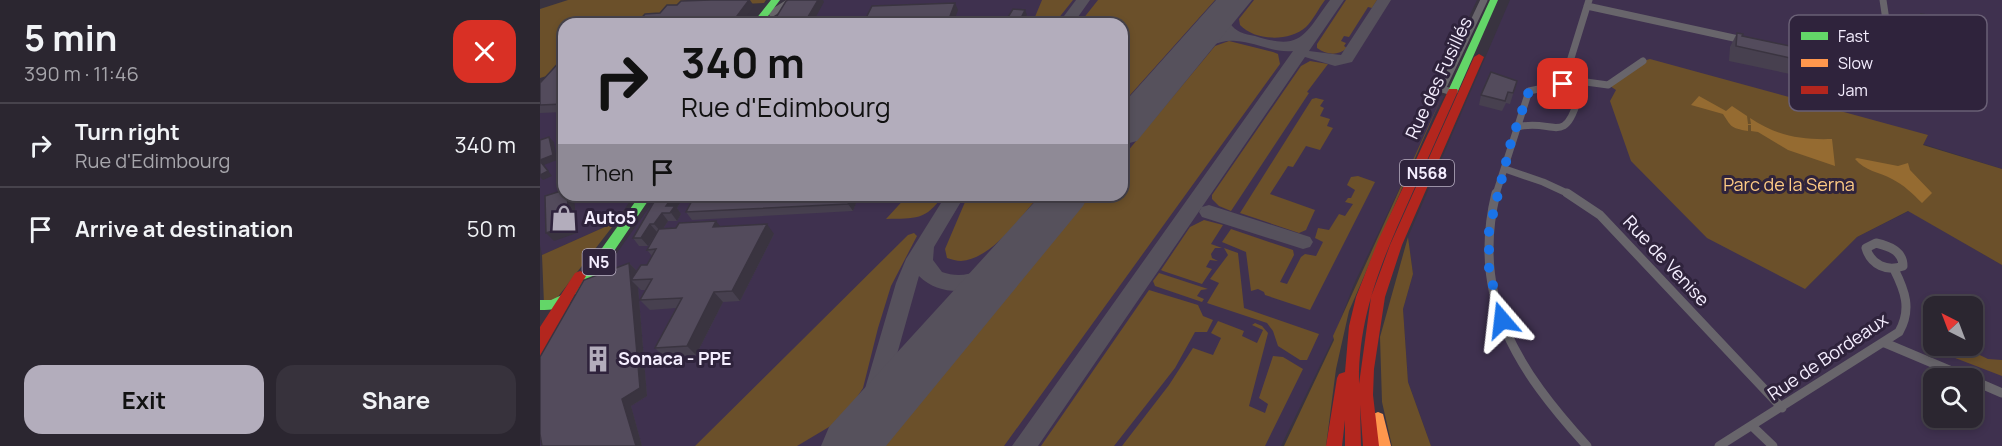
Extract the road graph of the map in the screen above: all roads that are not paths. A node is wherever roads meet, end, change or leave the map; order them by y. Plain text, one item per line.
1 (776, 0) edge
2 (793, 0) edge
3 (1484, 0) edge
4 (1494, 0) edge
5 (1504, 0) edge
6 (1883, 0) edge
7 (1588, 3) edge
8 (1885, 15) edge
9 (762, 18) edge
10 (769, 18) edge
11 (1748, 41) edge
12 (1783, 48) edge
13 (1789, 49) edge
14 (1644, 62) dead end
15 (1564, 81) junction
16 (1447, 90) junction
17 (1518, 127) junction
18 (1505, 169) junction
19 (634, 201) edge
20 (641, 201) edge
21 (1894, 269) dead end
22 (554, 314) edge
23 (1356, 326) junction
24 (540, 338) edge
25 (1370, 341) junction
26 (1885, 343) junction
27 (540, 356) edge
28 (1944, 368) edge
29 (1983, 385) edge
30 (2002, 393) edge
31 (1782, 408) junction
32 (1752, 426) junction
33 (1334, 446) edge
34 (1353, 446) edge
35 (1371, 446) edge
36 (1383, 446) edge
37 (1587, 446) edge
38 (1719, 446) edge
39 (1773, 446) edge

1 - 9 main road
1 - 10 main road
2 - 10 street
3 - 16 street
4 - 16 main road, Rue des Fusillés / N568
5 - 25 main road, Rue des Fusillés / N568
6 - 8 street
7 - 11 street
7 - 15 street
12 - 13 street
14 - 15 street
15 - 17 street
15 - 17 street
16 - 23 main road, Rue des Fusillés / N568
17 - 18 street
18 - 31 street, Rue de Venise
18 - 37 street
19 - 22 main road, N5
20 - 22 main road, N5
21 - 26 street, Rue de Bordeaux
22 - 24 main road, N5
22 - 27 main road, N5
23 - 33 main road
23 - 34 main road, Rue des Fusillés / N568
25 - 35 main road, Rue des Fusillés / N568
25 - 36 main road
26 - 28 street
26 - 31 street, Rue de Bordeaux
29 - 30 street
31 - 32 street, Rue de Bordeaux
32 - 38 street, Rue de Bordeaux
32 - 39 street

